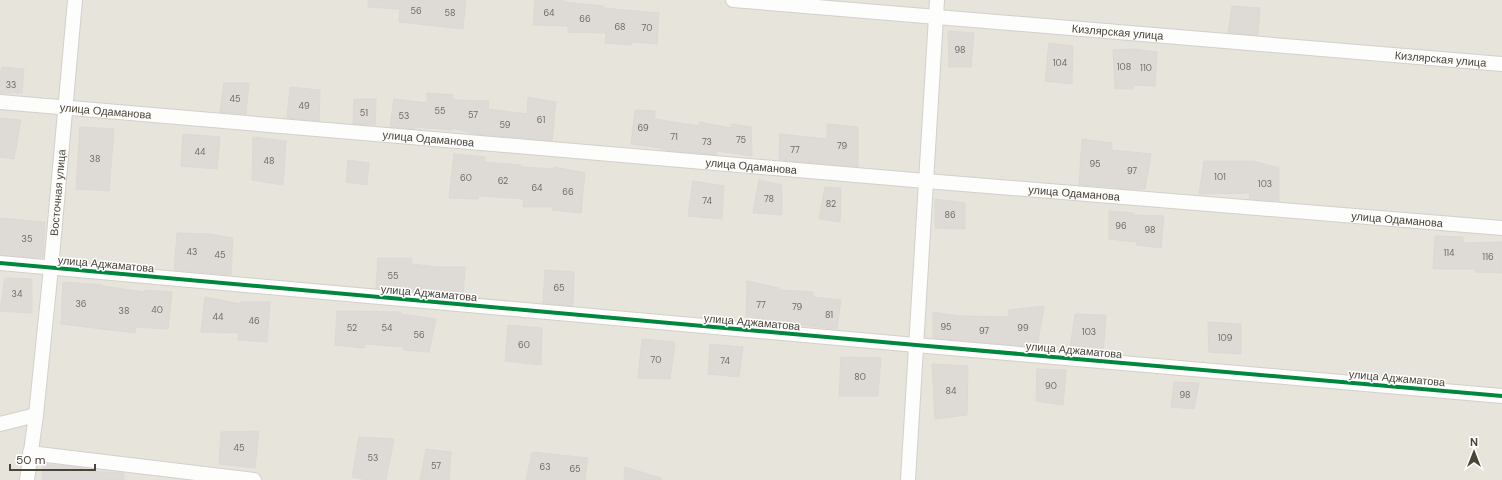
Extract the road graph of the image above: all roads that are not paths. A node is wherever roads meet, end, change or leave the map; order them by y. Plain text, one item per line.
1 (75, 0) edge
2 (733, 0) edge
3 (937, 0) edge
4 (936, 17) junction
5 (1502, 64) edge
6 (0, 102) edge
7 (64, 108) junction
8 (926, 181) junction
9 (1502, 228) edge
10 (0, 263) edge
11 (51, 268) junction
12 (916, 345) junction
13 (1502, 396) edge
14 (36, 415) junction
15 (0, 424) edge
16 (30, 453) junction
17 (27, 480) edge
18 (254, 480) edge
19 (908, 480) edge

1 - 7 street, Восточная улица
2 - 4 street, Кизлярская улица
3 - 4 street
4 - 5 street, Кизлярская улица
4 - 8 street
6 - 7 street, улица Одаманова
7 - 8 street, улица Одаманова
7 - 11 street, Восточная улица
8 - 9 street, улица Одаманова
8 - 12 street
10 - 11 street, улица Аджаматова
11 - 12 street, улица Аджаматова
11 - 14 street, Восточная улица
12 - 13 street, улица Аджаматова
12 - 19 street
14 - 15 street
14 - 16 street, Восточная улица
16 - 17 street, Восточная улица
16 - 18 street

